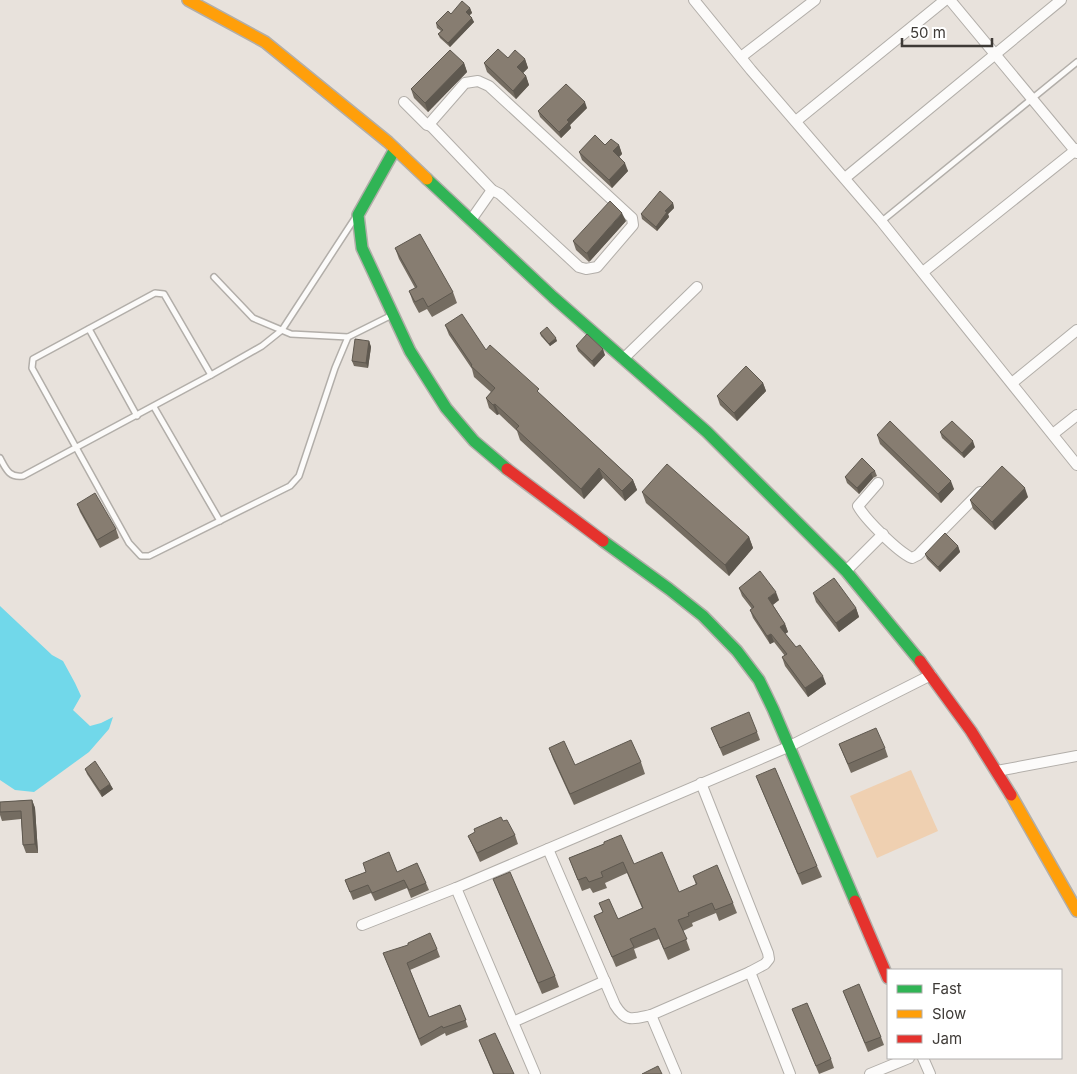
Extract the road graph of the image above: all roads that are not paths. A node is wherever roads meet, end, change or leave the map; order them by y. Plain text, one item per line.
1 (188, 0) edge
2 (694, 0) edge
3 (815, 0) edge
4 (945, 0) edge
5 (950, 0) edge
6 (1061, 0) edge
7 (995, 54) junction
8 (741, 57) junction
9 (1077, 62) edge
10 (1032, 99) junction
11 (404, 102) dead end
12 (796, 121) junction
13 (431, 126) junction
14 (396, 149) junction
15 (1076, 151) edge
16 (845, 178) junction
17 (492, 190) junction
18 (358, 214) junction
19 (471, 220) junction
20 (881, 221) junction
21 (923, 272) junction
22 (214, 277) dead end
23 (697, 287) dead end
24 (392, 314) junction
25 (89, 329) junction
26 (282, 330) junction
27 (1077, 330) edge
28 (348, 337) junction
29 (623, 359) junction
30 (211, 375) junction
31 (1012, 383) junction
32 (154, 407) junction
33 (1077, 415) edge
34 (137, 416) junction
35 (1053, 434) junction
36 (77, 448) junction
37 (0, 458) edge
38 (1077, 465) edge
39 (878, 483) dead end
40 (985, 487) edge
41 (220, 521) junction
42 (883, 534) junction
43 (846, 571) junction
44 (931, 675) junction
45 (788, 747) junction
46 (1077, 756) edge
47 (997, 771) junction
48 (701, 783) junction
49 (548, 848) junction
50 (456, 888) junction
51 (1077, 911) edge
52 (362, 925) dead end
53 (750, 972) junction
54 (887, 976) edge
55 (605, 981) junction
56 (651, 1015) junction
57 (513, 1022) junction
58 (907, 1059) edge
59 (923, 1059) edge
60 (535, 1074) edge
61 (676, 1074) edge
62 (790, 1074) edge
63 (870, 1074) edge
64 (930, 1074) edge

1 - 14 street
2 - 8 street
3 - 8 street
4 - 12 street
5 - 7 street
6 - 7 street
7 - 10 street
7 - 16 street
8 - 12 street
9 - 10 lane
10 - 15 street
10 - 20 lane
11 - 13 street
12 - 16 street
13 - 17 street
13 - 17 street
14 - 18 street
14 - 19 street
15 - 21 street
16 - 20 street
17 - 19 street
18 - 24 street
18 - 26 lane
19 - 29 street
20 - 21 street
21 - 31 street
22 - 26 lane
23 - 29 street
24 - 28 lane
24 - 45 street
25 - 30 lane
25 - 34 lane
25 - 36 lane
26 - 28 lane
26 - 30 lane
27 - 31 street
28 - 41 lane
29 - 43 street
30 - 32 lane
31 - 35 street
32 - 34 lane
32 - 41 lane
33 - 35 street
34 - 36 lane
35 - 38 street
36 - 37 lane
36 - 41 lane
39 - 42 street
40 - 42 street
42 - 43 street
43 - 44 street
44 - 45 street
44 - 47 street
45 - 48 street
45 - 54 street
46 - 47 street
47 - 51 street
48 - 49 street
48 - 53 street
49 - 50 street
49 - 55 street
50 - 52 street
50 - 57 street
53 - 56 street
53 - 62 street
55 - 56 street
55 - 57 street
56 - 61 street
57 - 60 street
58 - 63 street
59 - 64 street

